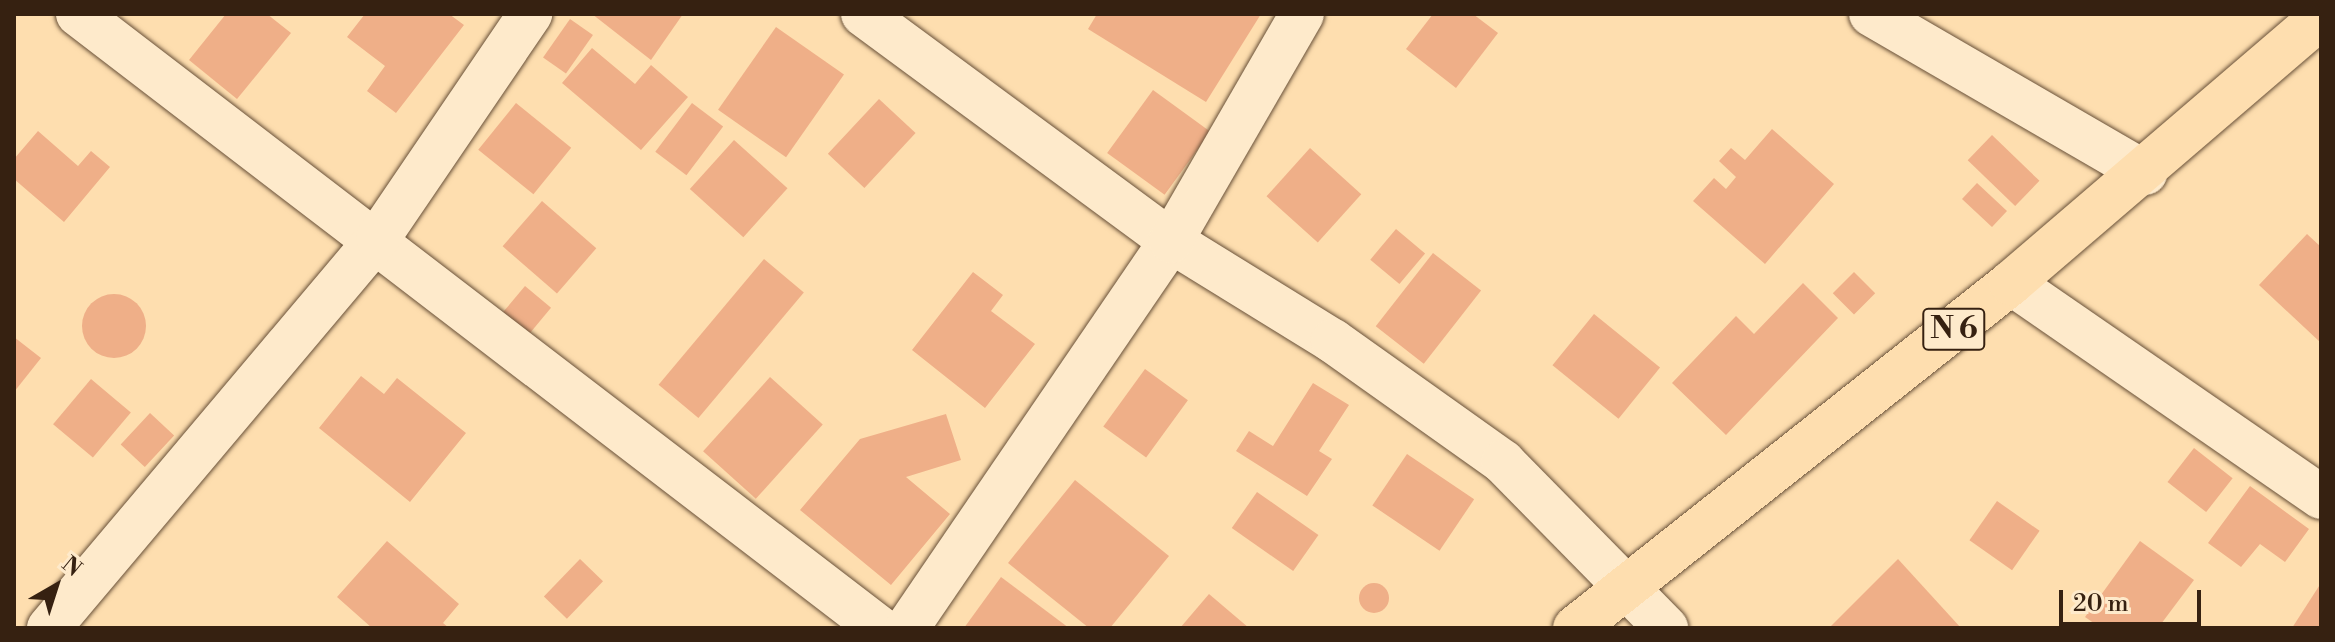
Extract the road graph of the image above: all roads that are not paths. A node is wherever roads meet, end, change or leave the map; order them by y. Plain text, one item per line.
1 (78, 14) edge
2 (530, 14) edge
3 (863, 14) edge
4 (1302, 14) edge
5 (1871, 14) edge
6 (2321, 17) edge
7 (2145, 173) junction
8 (378, 238) junction
9 (1171, 241) junction
10 (2011, 283) junction
11 (2321, 497) edge
12 (1626, 591) junction
13 (49, 628) edge
14 (879, 628) edge
15 (907, 628) edge
16 (1575, 628) edge
17 (1666, 628) edge

1 - 8 street
2 - 8 street
3 - 9 street
4 - 9 street
5 - 7 street
6 - 7 main road, N 6
7 - 10 main road, N 6
8 - 13 street
8 - 14 street
9 - 12 street
9 - 15 street
10 - 11 street
10 - 12 main road, N 6
12 - 16 main road, N 6
12 - 17 street

